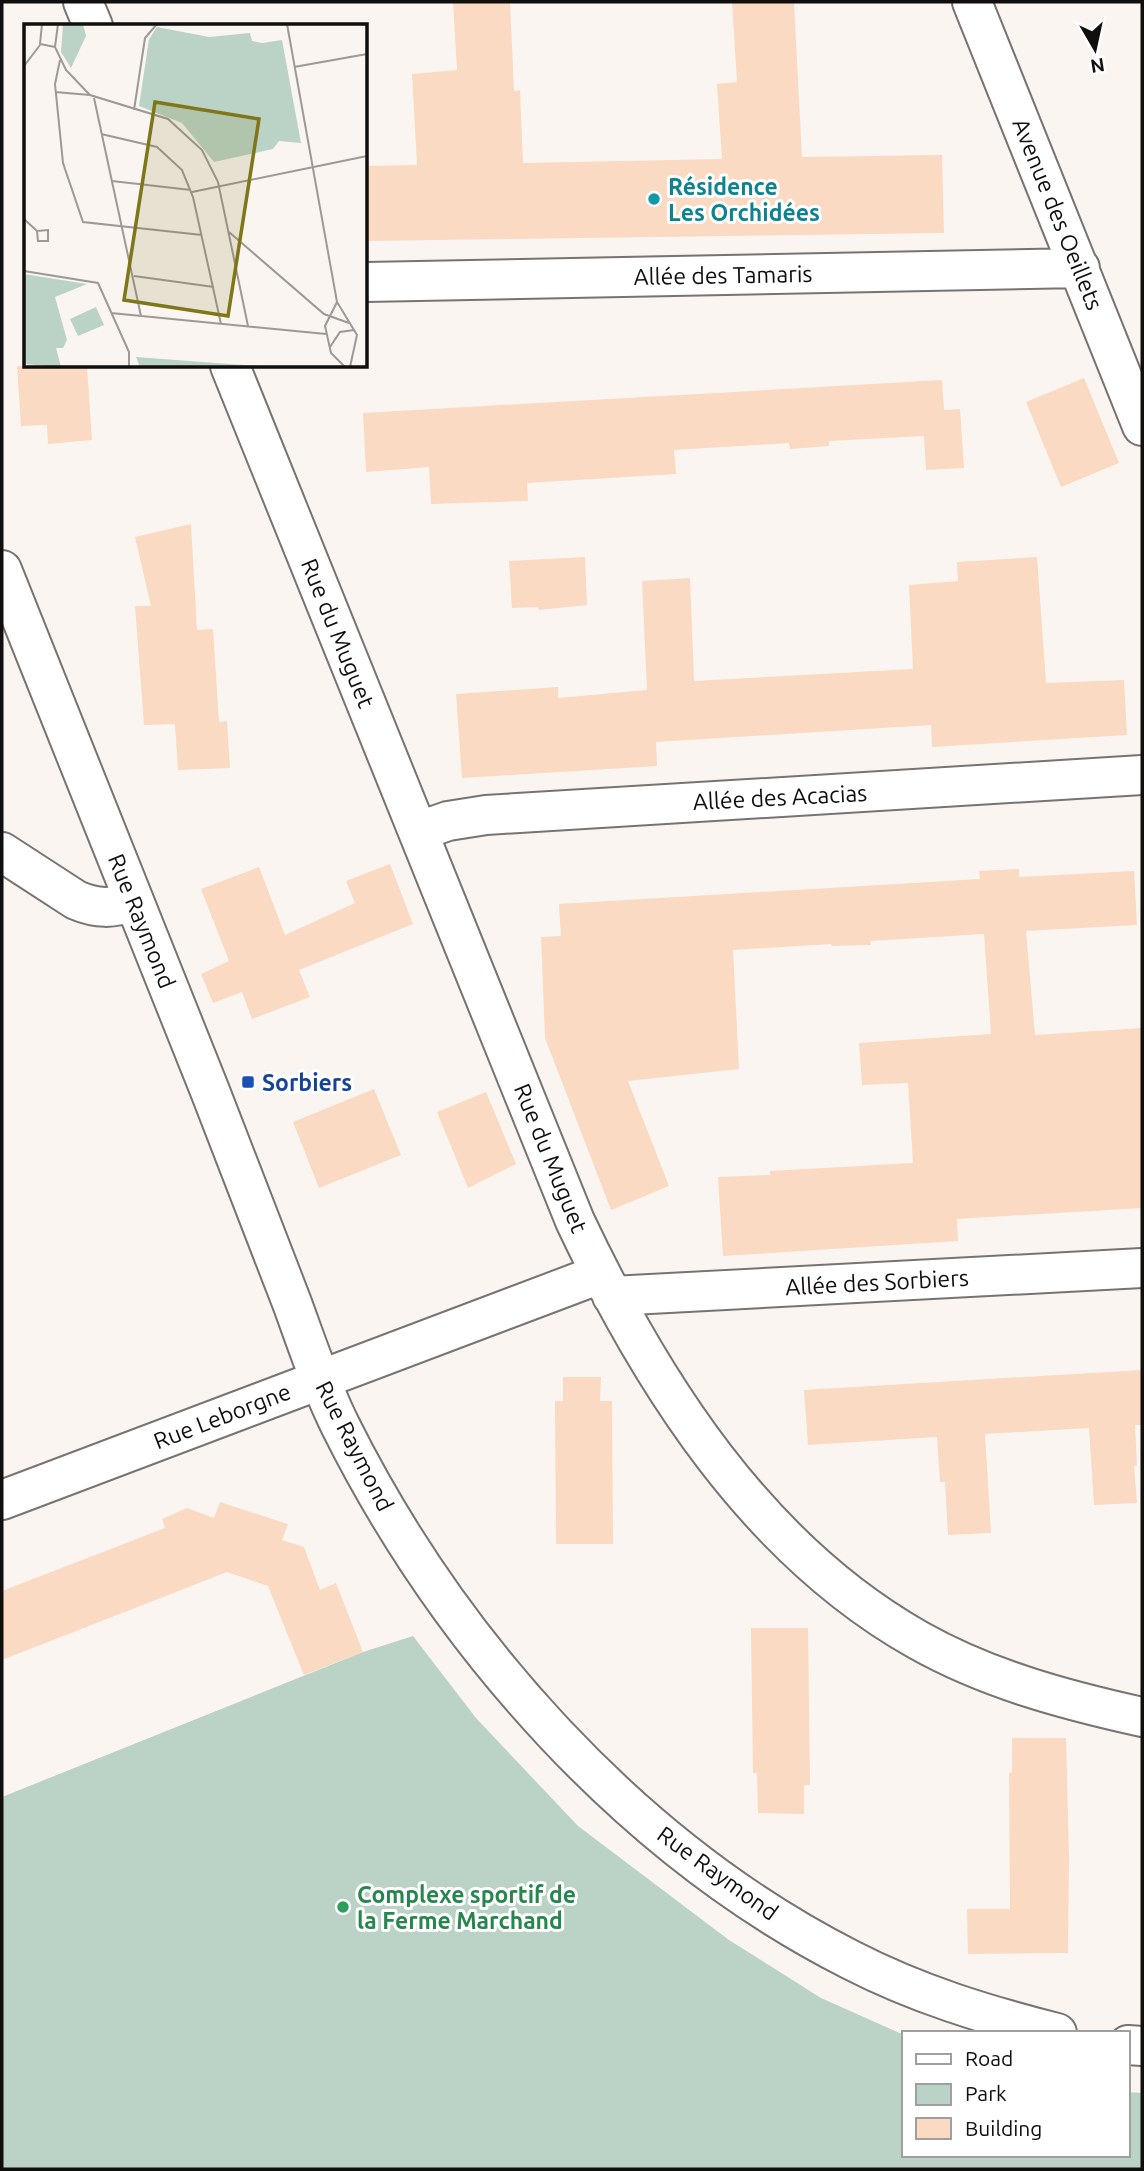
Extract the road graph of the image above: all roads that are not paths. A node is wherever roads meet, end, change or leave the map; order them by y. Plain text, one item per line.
1 (83, 2) edge
2 (972, 2) edge
3 (92, 24) edge
4 (1080, 268) junction
5 (368, 282) edge
6 (231, 368) edge
7 (1142, 426) edge
8 (2, 570) edge
9 (1142, 775) edge
10 (419, 831) junction
11 (2, 852) edge
12 (134, 901) junction
13 (1142, 1268) edge
14 (606, 1285) junction
15 (320, 1379) junction
16 (2, 1500) edge
17 (1142, 1717) edge
18 (1050, 2031) edge

1 - 3 street
2 - 4 street, Avenue des Oeillets
4 - 5 street, Allée des Tamaris
4 - 7 street, Avenue des Oeillets
6 - 10 street, Rue du Muguet
8 - 12 street, Rue Raymond
9 - 10 street, Allée des Acacias
10 - 14 street, Rue du Muguet
11 - 12 street
12 - 15 street, Rue Raymond
13 - 14 street, Allée des Sorbiers
14 - 15 street, Rue Leborgne
14 - 17 street, Rue du Muguet
15 - 16 street, Rue Leborgne
15 - 18 street, Rue Raymond

